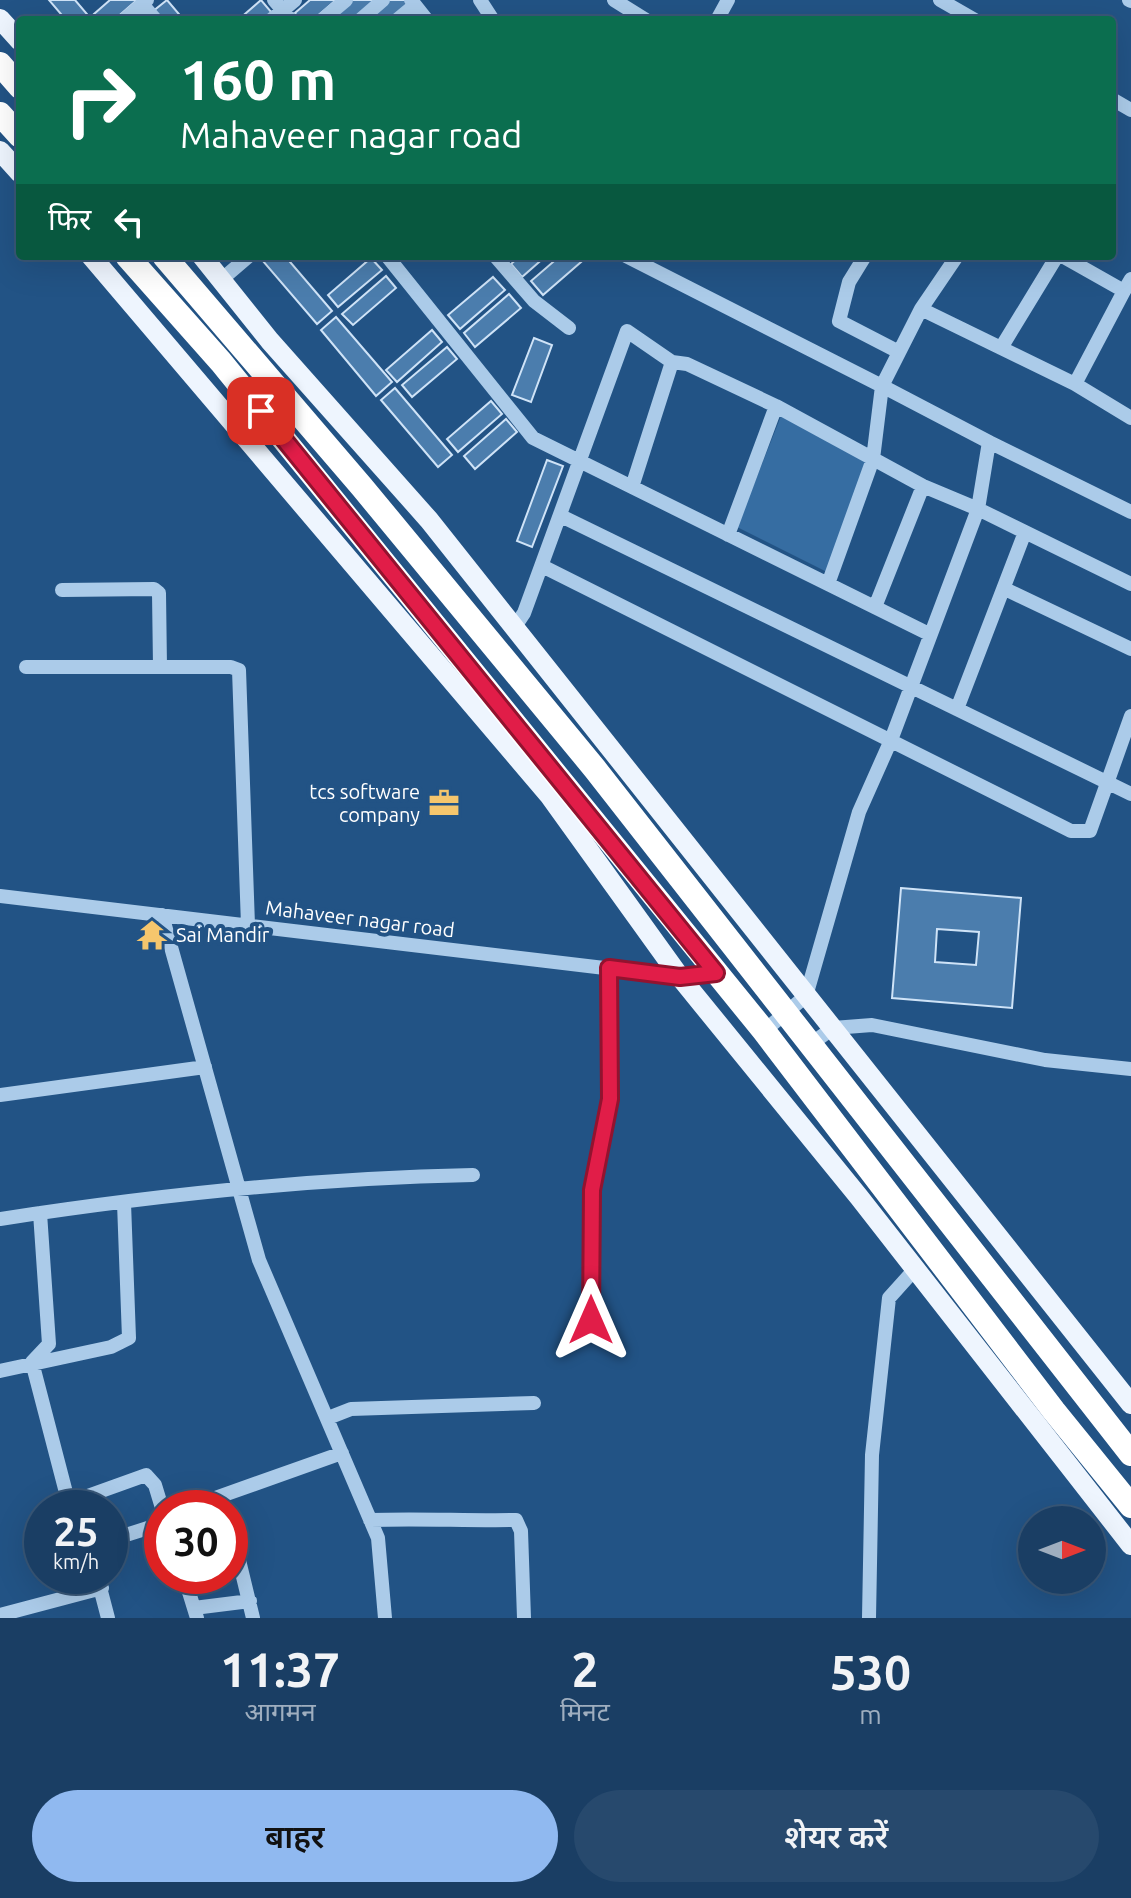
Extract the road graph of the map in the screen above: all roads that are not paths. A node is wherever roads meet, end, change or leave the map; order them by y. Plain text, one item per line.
1 (295, 0) edge
2 (346, 0) edge
3 (383, 0) edge
4 (614, 0) edge
5 (940, 0) edge
6 (145, 2) edge
7 (280, 13) edge
8 (625, 15) edge
9 (129, 16) edge
10 (327, 16) edge
11 (365, 16) edge
12 (968, 16) edge
13 (0, 19) edge
14 (16, 37) edge
15 (0, 64) edge
16 (16, 82) edge
17 (0, 114) edge
18 (16, 132) edge
19 (0, 151) edge
20 (16, 169) edge
21 (94, 260) edge
22 (131, 260) edge
23 (167, 260) edge
24 (205, 260) edge
25 (244, 260) edge
26 (390, 260) edge
27 (498, 260) edge
28 (634, 260) edge
29 (863, 260) edge
30 (954, 260) edge
31 (1057, 260) edge
32 (1069, 260) edge
33 (221, 280) junction
34 (1128, 285) edge
35 (1116, 308) junction
36 (921, 309) junction
37 (1131, 316) edge
38 (569, 328) dead end
39 (1001, 348) junction
40 (899, 352) junction
41 (672, 362) junction
42 (1075, 384) junction
43 (882, 386) junction
44 (776, 406) junction
45 (1131, 418) edge
46 (989, 442) junction
47 (873, 459) junction
48 (581, 462) junction
49 (923, 486) junction
50 (632, 487) junction
51 (978, 509) junction
52 (1131, 512) edge
53 (561, 516) junction
54 (1025, 532) junction
55 (728, 535) junction
56 (542, 566) junction
57 (828, 584) junction
58 (1131, 584) edge
59 (1005, 589) junction
60 (62, 590) dead end
61 (875, 607) junction
62 (514, 628) junction
63 (929, 634) junction
64 (1131, 649) edge
65 (26, 667) dead end
66 (160, 667) junction
67 (911, 686) junction
68 (957, 709) junction
69 (1131, 716) edge
70 (891, 740) junction
71 (1107, 782) junction
72 (1131, 794) edge
73 (0, 896) edge
74 (162, 915) junction
75 (248, 925) junction
76 (609, 968) junction
77 (716, 973) junction
78 (680, 977) junction
79 (806, 996) junction
80 (784, 1013) junction
81 (833, 1028) junction
82 (764, 1031) junction
83 (811, 1044) junction
84 (205, 1067) junction
85 (1131, 1069) edge
86 (0, 1095) edge
87 (473, 1175) dead end
88 (239, 1188) junction
89 (124, 1203) junction
90 (40, 1213) junction
91 (0, 1219) edge
92 (915, 1269) junction
93 (591, 1320) dead end
94 (32, 1362) junction
95 (0, 1371) edge
96 (534, 1403) dead end
97 (1131, 1404) edge
98 (328, 1418) junction
99 (342, 1453) junction
100 (1131, 1454) edge
101 (65, 1490) edge
102 (108, 1490) edge
103 (157, 1490) edge
104 (248, 1492) edge
105 (1131, 1506) edge
106 (370, 1520) junction
107 (1131, 1545) edge
108 (248, 1593) edge
109 (63, 1594) edge
110 (102, 1594) edge
111 (250, 1601) junction
112 (195, 1613) edge
113 (0, 1615) edge
114 (108, 1618) edge
115 (253, 1618) edge
116 (385, 1618) edge
117 (524, 1618) edge
118 (869, 1618) edge

1 - 7 street
2 - 10 street
3 - 11 street
4 - 8 street
5 - 12 street
6 - 9 street
13 - 14 main road
15 - 16 highway
17 - 18 highway
19 - 20 main road
21 - 78 main road
22 - 77 highway
23 - 80 highway
24 - 33 main road
25 - 33 street
26 - 48 street
27 - 38 street
28 - 43 street
29 - 40 street
30 - 36 street
31 - 39 street
32 - 34 street
33 - 62 main road
34 - 35 street
35 - 37 street
35 - 42 street
36 - 39 street
36 - 40 street
39 - 42 street
40 - 43 street
41 - 44 street
41 - 48 street
41 - 50 street
42 - 45 street
43 - 46 street
43 - 47 street
44 - 47 street
44 - 55 street
46 - 51 street
46 - 52 street
47 - 49 street
47 - 57 street
48 - 50 street
48 - 53 street
49 - 51 street
49 - 61 street
50 - 55 street
51 - 54 street
51 - 63 street
53 - 56 street
53 - 67 street
54 - 58 street
54 - 59 street
55 - 57 street
56 - 62 street
56 - 70 street
57 - 61 street
59 - 64 street
59 - 68 street
60 - 66 street
61 - 63 street
62 - 79 main road
63 - 67 street
65 - 66 street
66 - 75 street
67 - 68 street
67 - 70 street
68 - 71 street
69 - 71 street
70 - 71 street
70 - 79 street
71 - 72 street
73 - 74 street, Mahaveer nagar road
74 - 75 street, Mahaveer nagar road
74 - 84 street
75 - 76 street, Mahaveer nagar road
76 - 78 street, Mahaveer nagar road
76 - 93 street
77 - 78 street, Mahaveer nagar road
77 - 82 highway
78 - 92 main road
79 - 80 street
79 - 81 main road
80 - 82 street
80 - 83 highway
81 - 83 street
81 - 85 street
81 - 97 main road
82 - 105 highway
83 - 100 highway
84 - 86 street
84 - 88 street
87 - 88 street
88 - 89 street
88 - 98 street
89 - 90 street
89 - 94 street
90 - 91 street
90 - 94 street
92 - 107 main road
92 - 118 street
94 - 95 street
94 - 101 street
96 - 98 street
98 - 99 street
99 - 104 street
99 - 106 street
102 - 103 street
106 - 116 street
106 - 117 street
108 - 111 street
109 - 113 street
110 - 114 street
111 - 112 street
111 - 115 street

